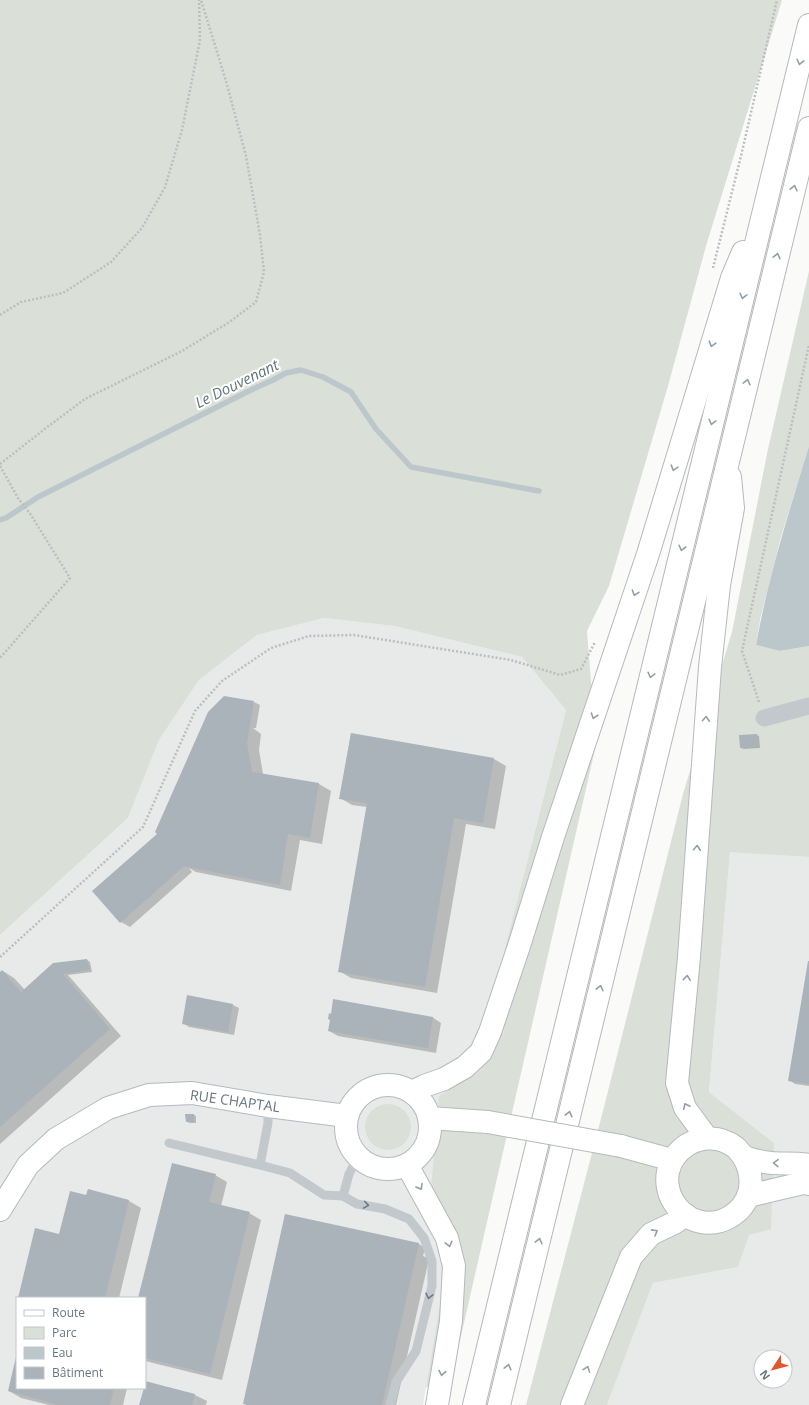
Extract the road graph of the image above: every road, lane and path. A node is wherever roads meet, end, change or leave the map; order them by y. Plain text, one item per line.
1 (200, 0) edge
2 (777, 0) edge
3 (809, 24) edge
4 (809, 128) edge
5 (765, 203) junction
6 (712, 270) dead end
7 (0, 315) edge
8 (809, 345) edge
9 (728, 461) junction
10 (0, 465) edge
11 (598, 636) dead end
12 (0, 658) edge
13 (809, 706) edge
14 (764, 718) joint
15 (0, 957) edge
16 (412, 1092) junction
17 (268, 1106) junction
18 (347, 1116) junction
19 (429, 1118) junction
20 (707, 1138) junction
21 (169, 1143) dead end
22 (743, 1156) junction
23 (358, 1157) junction
24 (672, 1160) junction
25 (260, 1165) junction
26 (407, 1165) junction
27 (809, 1165) edge
28 (809, 1184) edge
29 (343, 1196) junction
30 (748, 1196) junction
31 (0, 1210) edge
32 (686, 1215) junction
33 (390, 1405) edge
34 (437, 1405) edge
35 (474, 1405) edge
36 (499, 1405) edge
37 (572, 1405) edge

1 - 7 path
1 - 10 path
2 - 6 path
3 -> 5 main road
9 -> 4 main road
5 -> 16 main road
5 -> 35 main road
8 - 14 path
20 -> 9 main road
36 -> 9 main road
10 - 12 path
11 - 15 path
13 - 14 street
16 - 18 main road
16 - 19 main road
17 - 18 main road, RUE CHAPTAL
17 - 25 lane
17 - 31 main road, RUE CHAPTAL
18 - 23 main road
19 - 24 main road, bridge
19 - 26 main road
20 - 22 main road
20 - 24 main road
21 - 25 lane
27 -> 22 main road
22 - 30 main road
23 - 26 main road
23 - 29 lane
24 - 32 main road
25 - 29 lane
26 -> 34 main road
28 - 30 main road
29 -> 33 lane
30 - 32 main road
37 -> 32 main road

